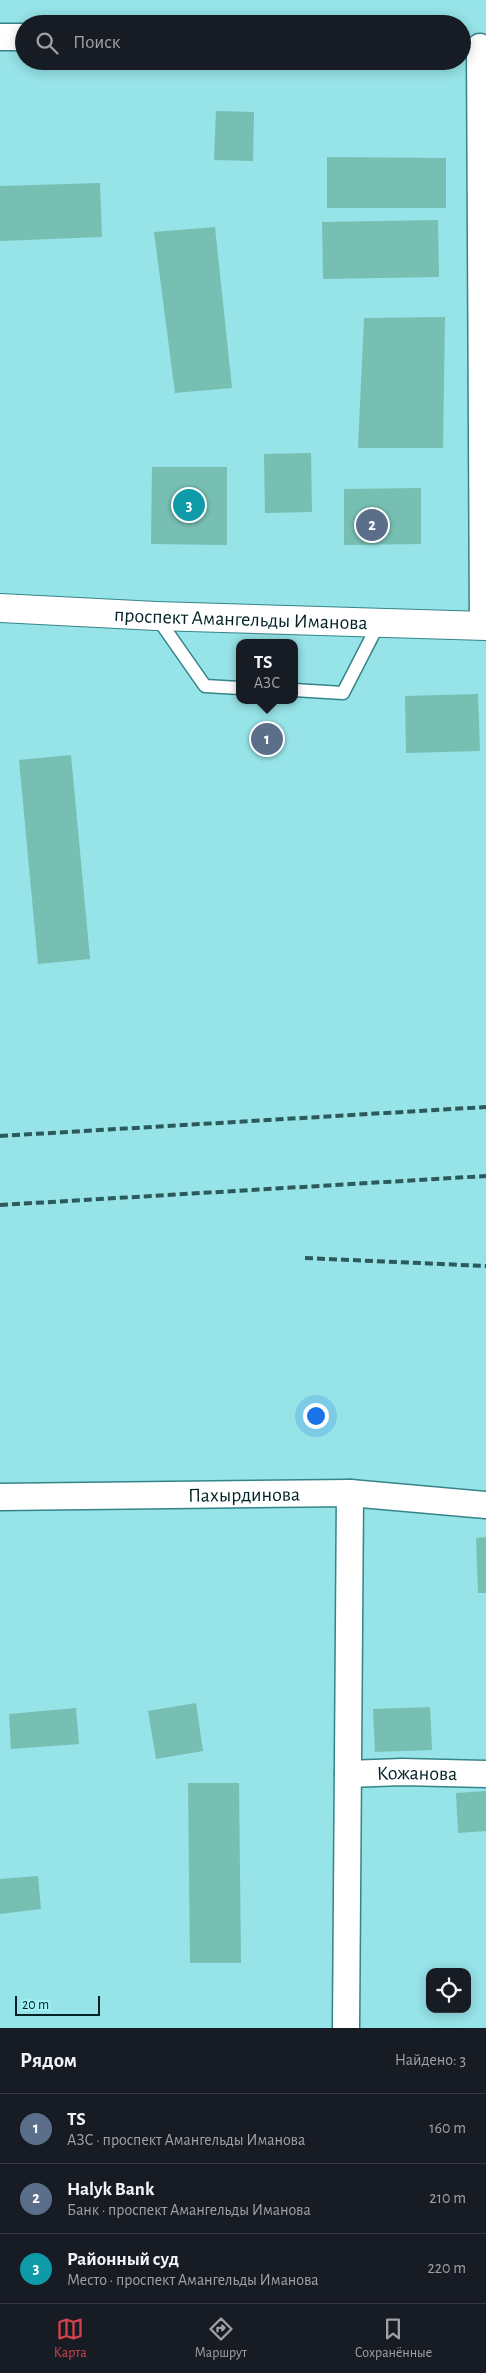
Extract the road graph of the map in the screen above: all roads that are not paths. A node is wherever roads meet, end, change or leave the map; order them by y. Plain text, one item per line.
1 (0, 37) edge
2 (15, 37) edge
3 (476, 47) edge
4 (0, 608) edge
5 (156, 616) junction
6 (379, 623) junction
7 (485, 626) edge
8 (236, 688) edge
9 (298, 690) edge
10 (350, 1493) junction
11 (0, 1497) edge
12 (486, 1505) edge
13 (348, 1774) junction
14 (486, 1774) edge
15 (346, 2028) edge

1 - 2 street
3 - 7 street
4 - 5 main road, проспект Амангельды Иманова
5 - 6 main road, проспект Амангельды Иманова
5 - 8 lane
6 - 7 main road, проспект Амангельды Иманова
6 - 9 lane
10 - 11 street, Пахырдинова
10 - 12 street, Пахырдинова
10 - 13 street
13 - 14 street, Кожанова
13 - 15 street

